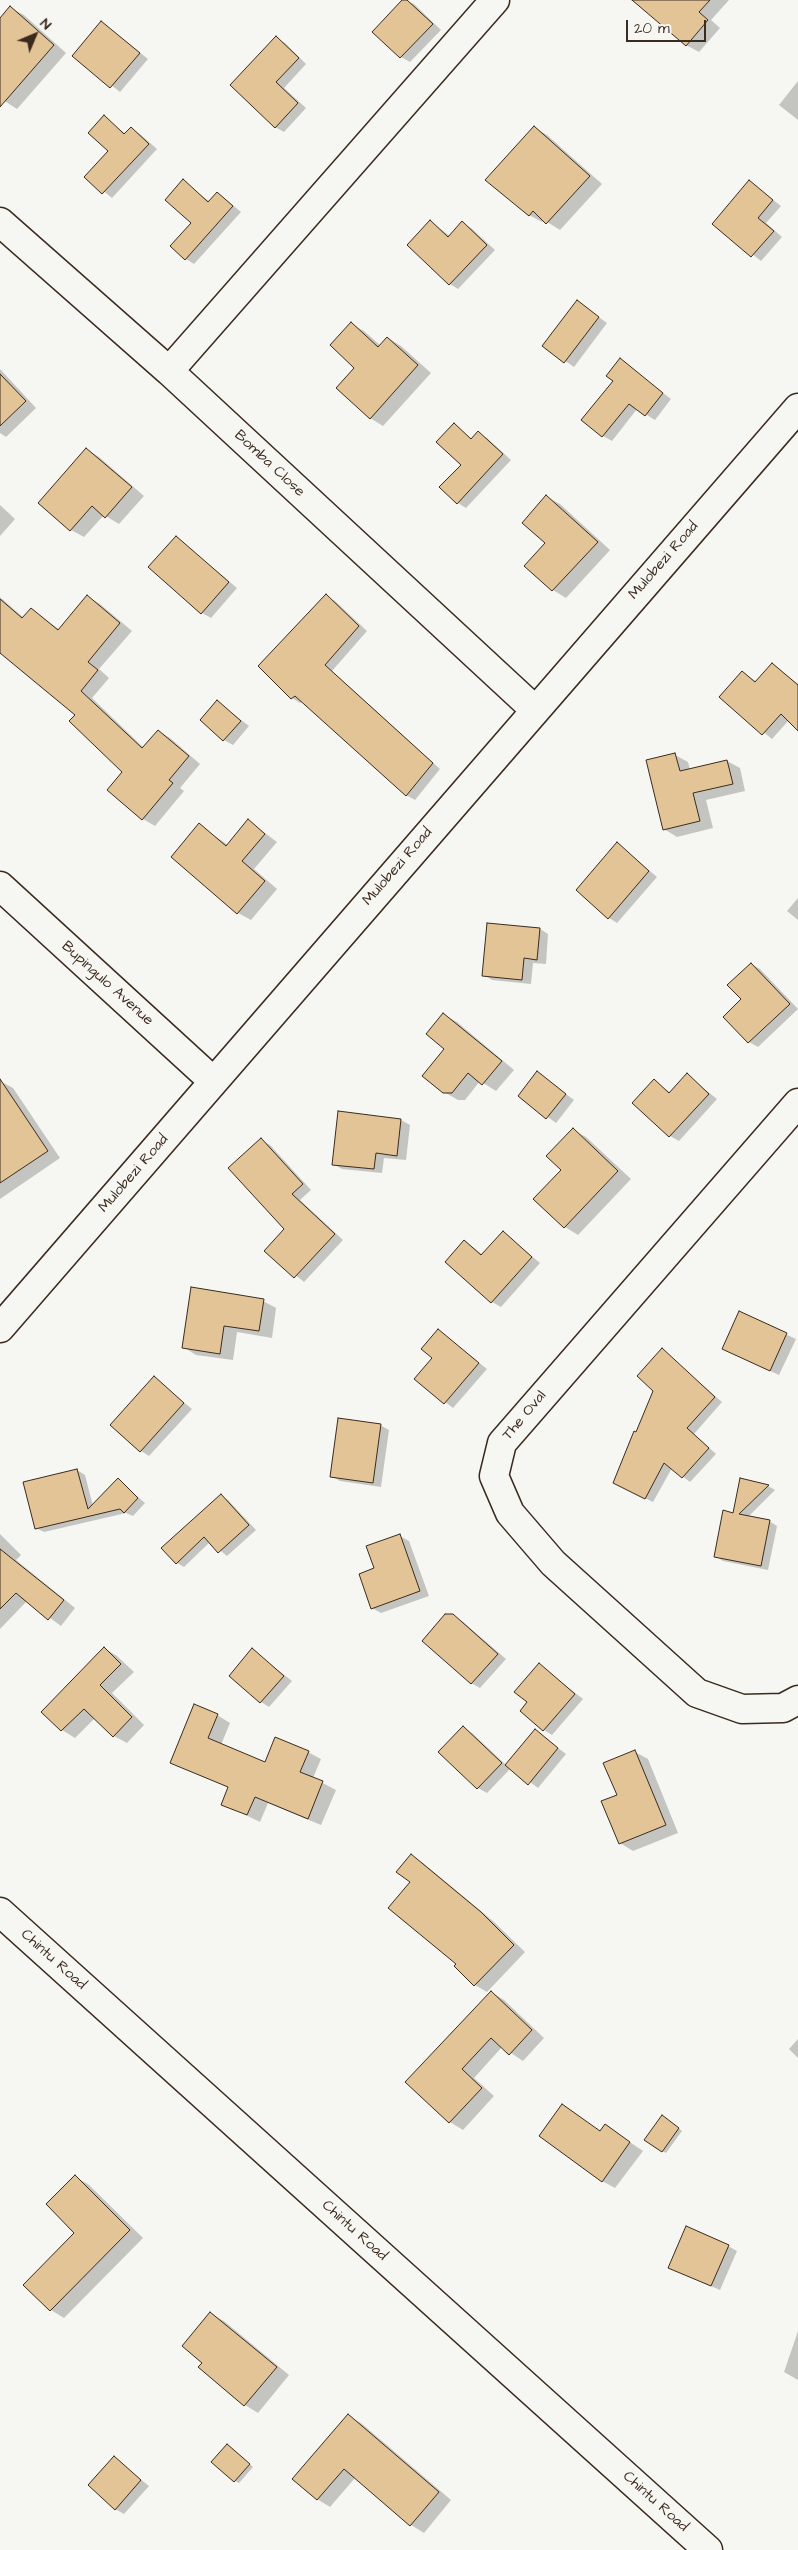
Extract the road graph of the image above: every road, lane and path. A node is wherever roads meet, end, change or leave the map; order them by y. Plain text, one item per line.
1 (495, 0) edge
2 (0, 222) edge
3 (169, 371) junction
4 (798, 408) edge
5 (534, 710) junction
6 (0, 886) edge
7 (213, 1081) junction
8 (798, 1103) edge
9 (0, 1328) edge
10 (798, 1700) edge
11 (0, 1912) edge
12 (708, 2550) edge

1 - 3 street
2 - 3 street, Bomba Close
3 - 5 street, Bomba Close
4 - 5 street, Mulobezi Road
5 - 7 street, Mulobezi Road
6 - 7 street, Bupingulo Avenue
7 - 9 street, Mulobezi Road
8 - 10 street, The Oval
11 - 12 street, Chintu Road

